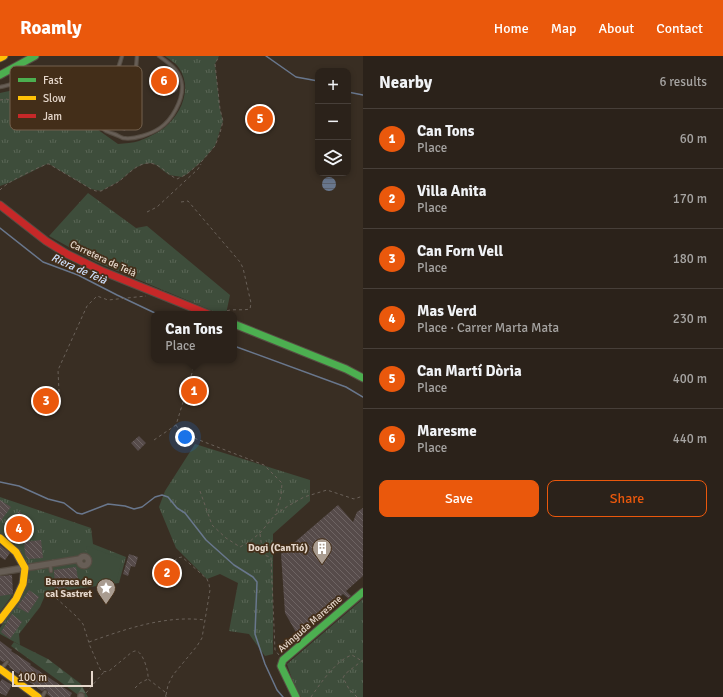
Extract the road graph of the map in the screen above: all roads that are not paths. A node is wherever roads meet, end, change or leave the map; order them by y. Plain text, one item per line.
1 (4, 56) edge
2 (36, 56) edge
3 (122, 56) edge
4 (137, 56) edge
5 (159, 56) edge
6 (0, 58) edge
7 (17, 66) edge
8 (119, 66) edge
9 (136, 66) edge
10 (10, 70) edge
11 (0, 75) edge
12 (10, 85) edge
13 (0, 87) edge
14 (105, 130) edge
15 (0, 204) edge
16 (201, 311) edge
17 (237, 325) edge
18 (363, 378) edge
19 (0, 538) edge
20 (80, 560) dead end
21 (50, 564) junction
22 (25, 568) junction
23 (51, 571) dead end
24 (0, 572) edge
25 (363, 592) edge
26 (0, 620) edge
27 (7, 662) dead end
28 (0, 669) edge
29 (26, 677) dead end
30 (21, 684) junction
31 (45, 692) dead end
32 (34, 696) edge
33 (42, 697) edge
34 (296, 697) edge

1 - 6 main road
2 - 7 main road
3 - 8 lane
4 - 9 lane
5 - 14 lane
10 - 11 main road
12 - 13 lane
15 - 16 main road, Carretera de Teià
17 - 18 main road
19 - 22 main road
20 - 21 street
21 - 22 street
21 - 23 lane
22 - 24 street
22 - 26 main road
25 - 34 main road, Avinguda Maresme
27 - 28 lane
28 - 30 main road
29 - 30 lane
30 - 32 main road
31 - 33 lane

